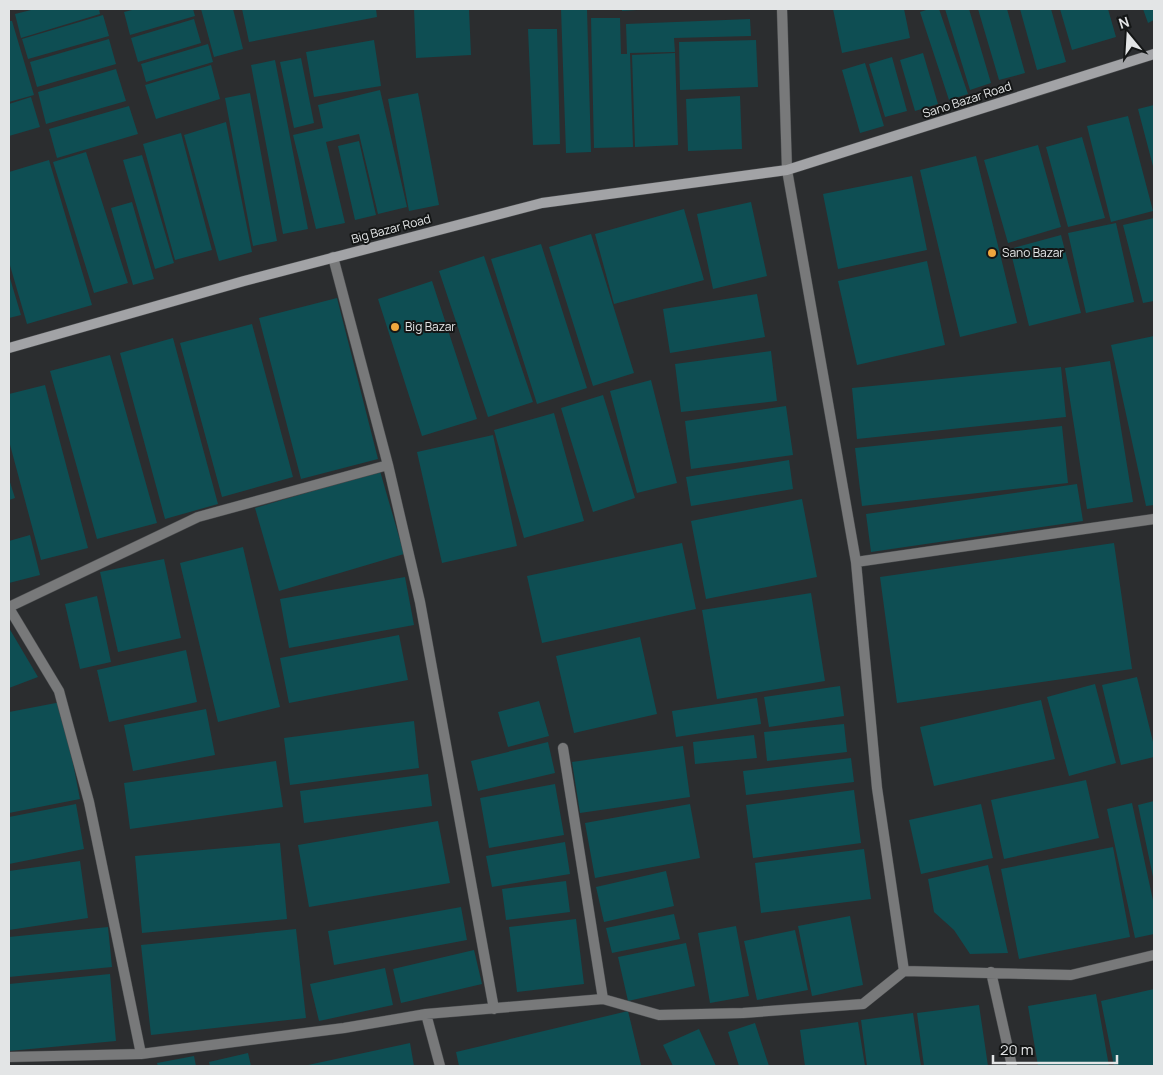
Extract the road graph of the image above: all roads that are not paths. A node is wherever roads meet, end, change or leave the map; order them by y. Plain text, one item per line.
1 (782, 9) edge
2 (1154, 54) edge
3 (787, 170) junction
4 (333, 257) junction
5 (9, 348) edge
6 (388, 465) junction
7 (1154, 519) edge
8 (856, 562) junction
9 (9, 607) edge
10 (563, 748) dead end
11 (1154, 955) edge
12 (904, 971) junction
13 (991, 972) junction
14 (603, 998) junction
15 (494, 1009) junction
16 (426, 1014) junction
17 (141, 1054) junction
18 (9, 1057) edge
19 (440, 1066) edge
20 (1012, 1066) edge

1 - 3 street
2 - 3 street, Sano Bazar Road
3 - 4 street, Big Bazar Road
3 - 8 street
4 - 5 street, Big Bazar Road
4 - 6 street
6 - 9 street
6 - 15 street
7 - 8 street
8 - 12 street
9 - 17 street
10 - 14 street
11 - 13 street
12 - 13 street
12 - 14 street
13 - 20 street
14 - 15 street
15 - 16 street
16 - 17 street
16 - 19 street
17 - 18 street

